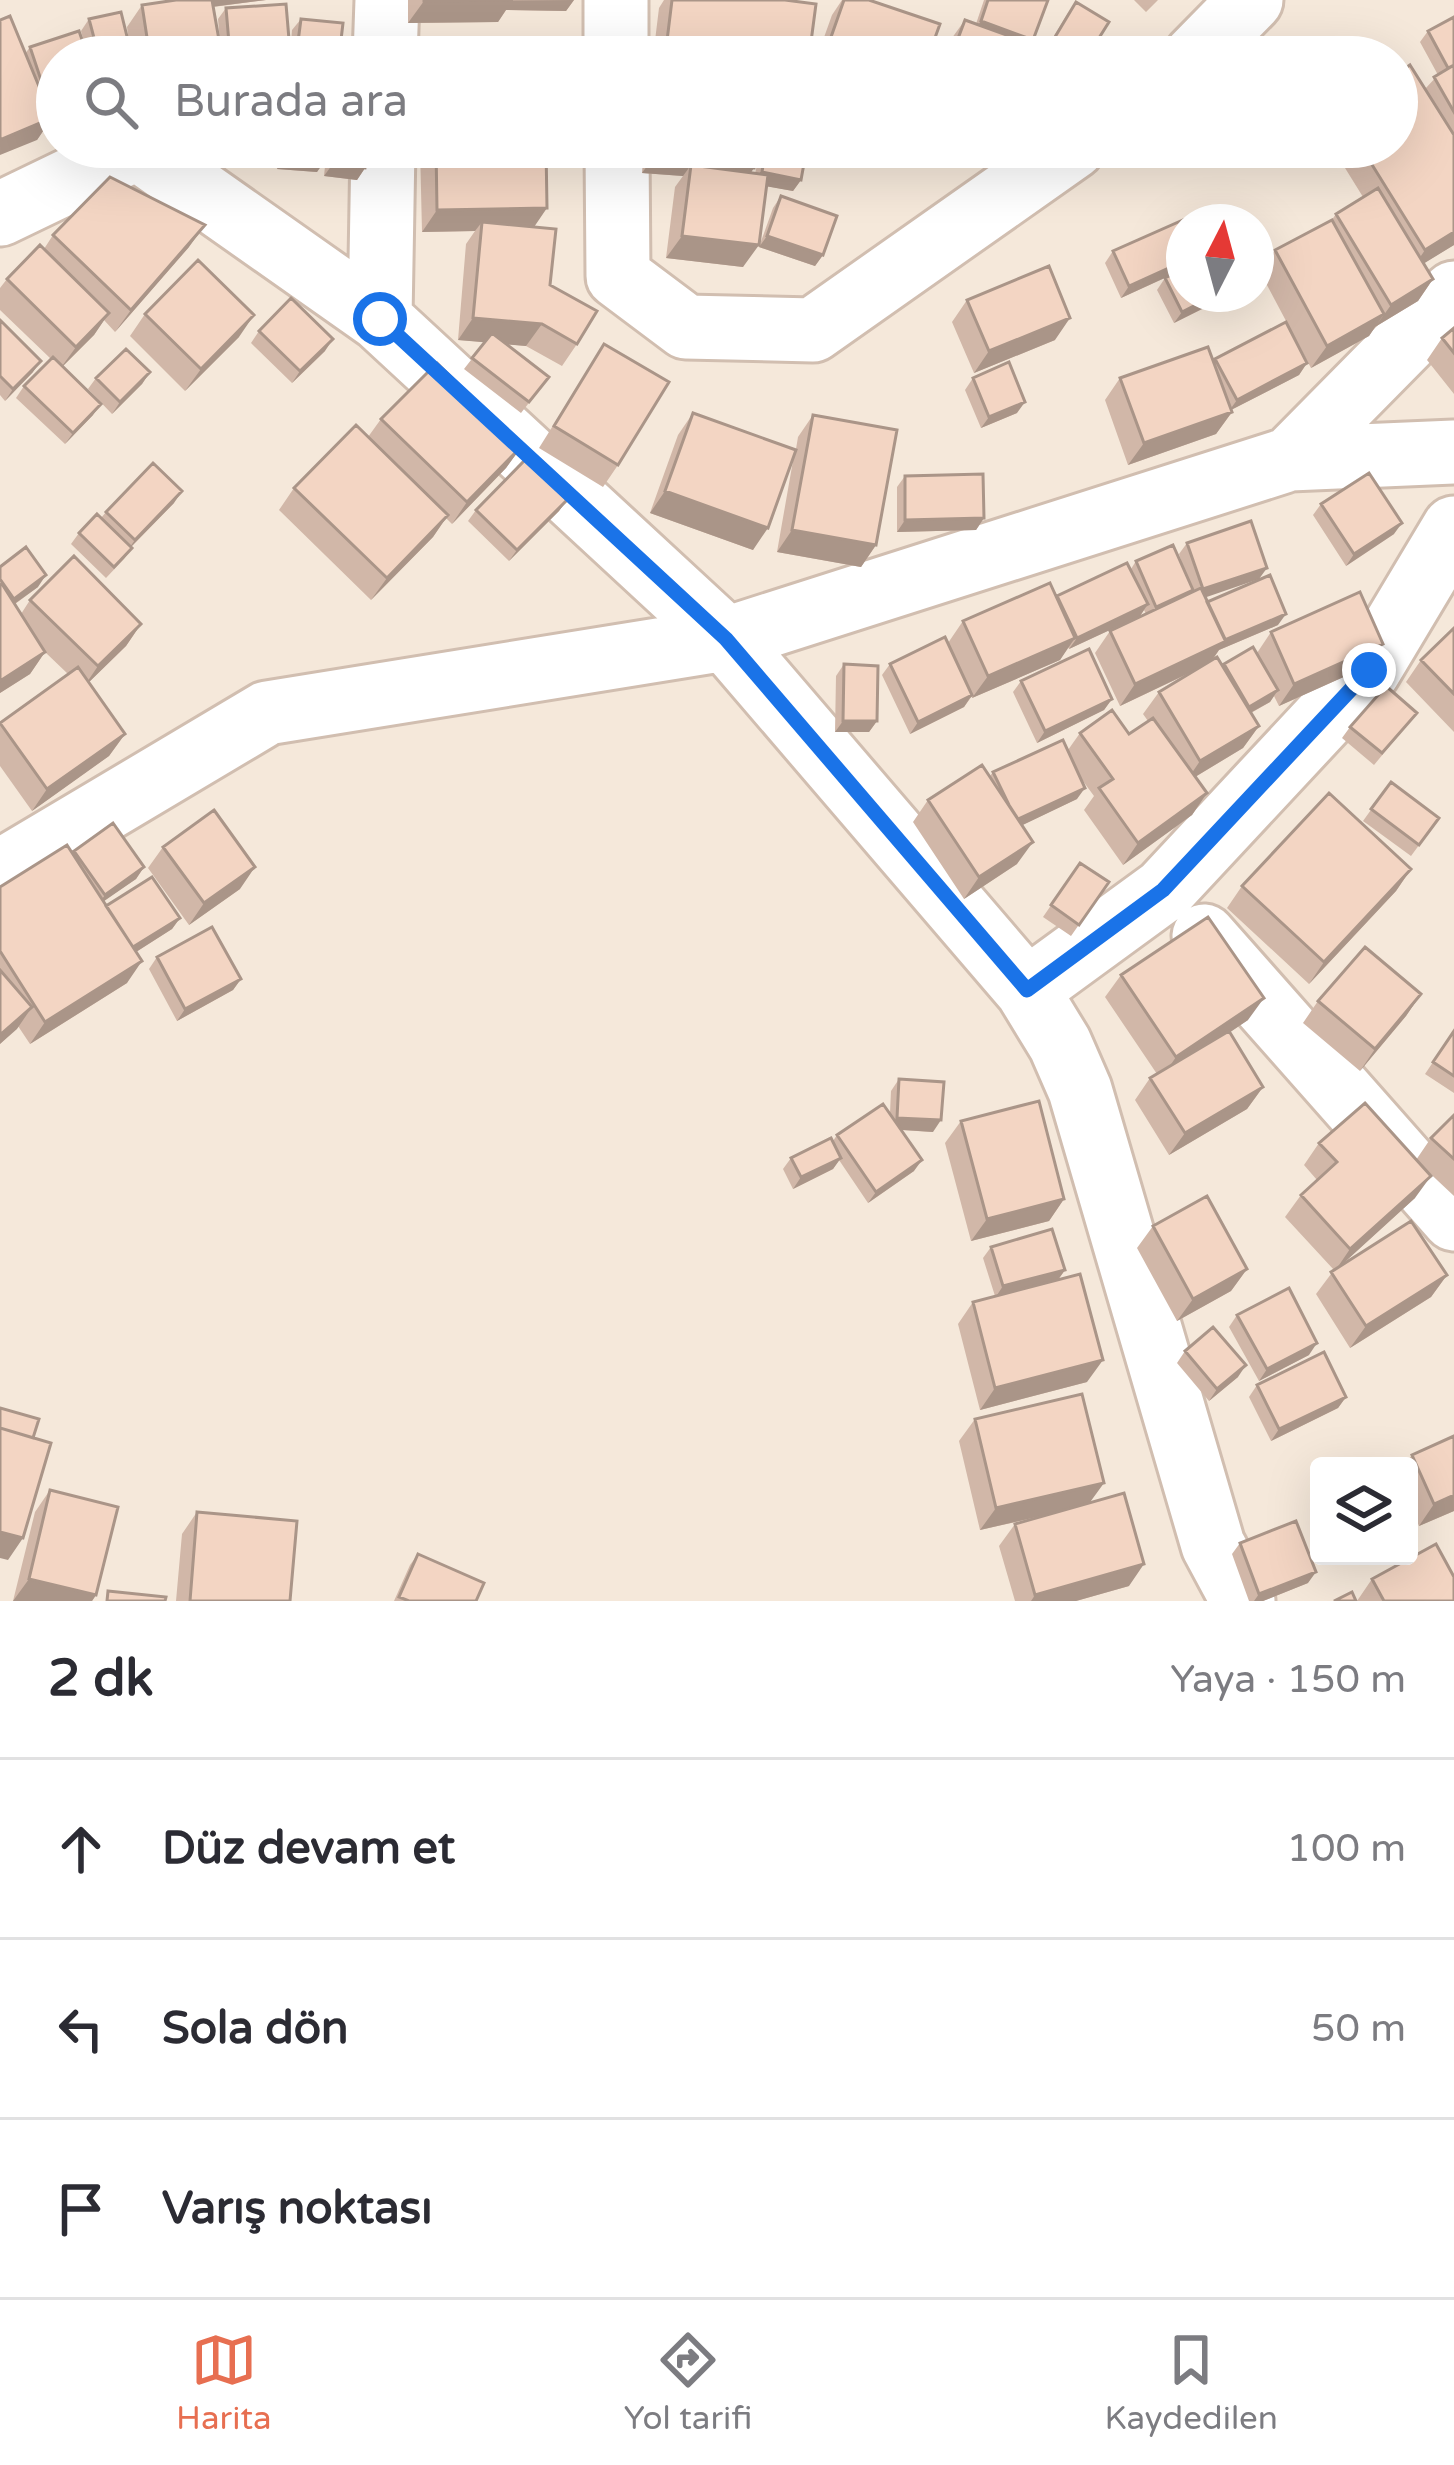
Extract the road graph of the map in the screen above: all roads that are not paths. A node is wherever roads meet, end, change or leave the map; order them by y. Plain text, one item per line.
1 (387, 0) edge
2 (616, 0) edge
3 (1251, 0) edge
4 (386, 36) edge
5 (616, 36) edge
6 (1216, 36) edge
7 (95, 168) edge
8 (165, 168) edge
9 (383, 168) edge
10 (617, 168) edge
11 (1043, 168) edge
12 (0, 214) edge
13 (1454, 293) edge
14 (380, 319) junction
15 (1454, 452) edge
16 (1290, 459) junction
17 (1454, 529) edge
18 (726, 639) junction
19 (0, 872) edge
20 (1163, 890) junction
21 (1027, 990) junction
22 (1454, 1219) edge
23 (1243, 1601) edge

1 - 4 street
2 - 5 street
3 - 6 street
7 - 12 street
8 - 14 street
9 - 14 street
10 - 11 street
13 - 16 street
14 - 18 street
15 - 16 street
16 - 18 street
17 - 20 street
18 - 19 street
18 - 21 street
20 - 21 street
20 - 22 street
21 - 23 street

